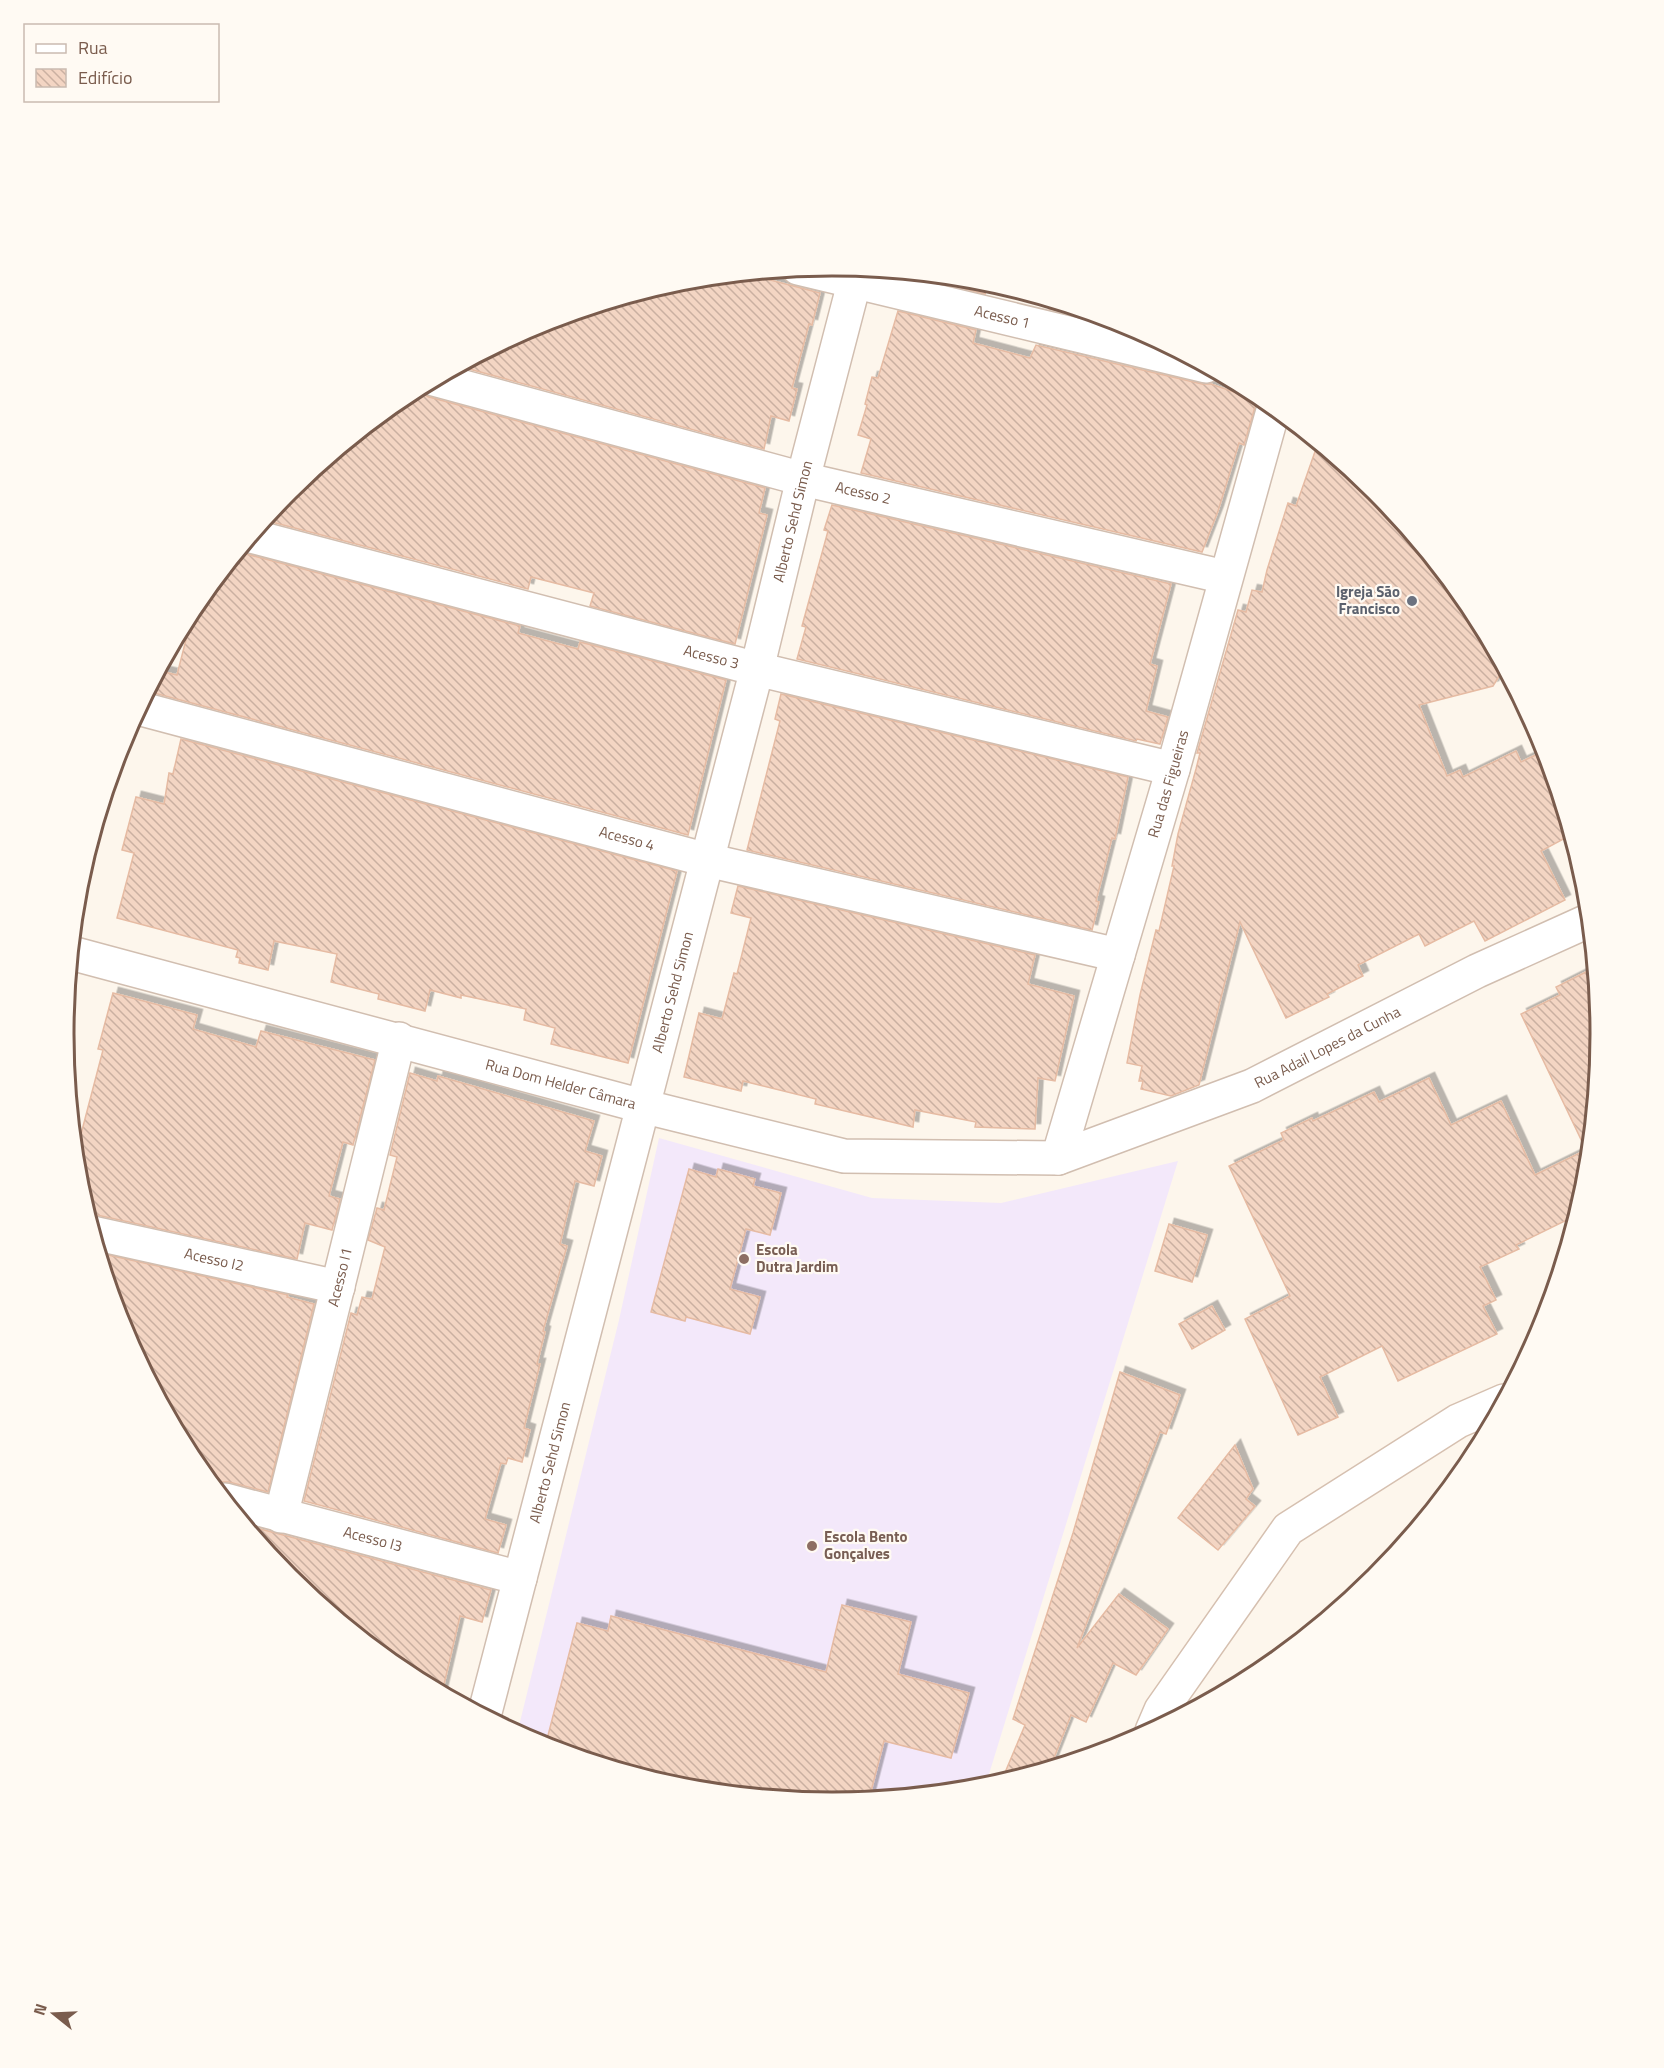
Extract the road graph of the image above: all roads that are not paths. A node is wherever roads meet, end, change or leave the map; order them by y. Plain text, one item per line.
1 (856, 276) edge
2 (862, 277) edge
3 (1174, 358) edge
4 (445, 382) edge
5 (1271, 416) edge
6 (803, 478) junction
7 (259, 538) edge
8 (1226, 577) junction
9 (757, 669) junction
10 (147, 710) edge
11 (1173, 769) junction
12 (707, 860) junction
13 (1582, 924) edge
14 (78, 954) edge
15 (1118, 955) junction
16 (399, 1039) junction
17 (642, 1106) junction
18 (1058, 1158) junction
19 (100, 1235) edge
20 (338, 1287) junction
21 (1493, 1406) edge
22 (236, 1503) edge
23 (281, 1516) junction
24 (520, 1578) junction
25 (486, 1708) edge
26 (1157, 1718) edge

1 - 6 street, Alberto Sehd Simon
2 - 3 street, Acesso 1
4 - 6 street, Acesso 2
5 - 8 street, Rua das Figueiras
6 - 8 street, Acesso 2
6 - 9 street, Alberto Sehd Simon
7 - 9 street, Acesso 3
8 - 11 street, Rua das Figueiras
9 - 11 street, Acesso 3
9 - 12 street, Alberto Sehd Simon
10 - 12 street, Acesso 4
11 - 15 street, Rua das Figueiras
12 - 15 street, Acesso 4
12 - 17 street, Alberto Sehd Simon
13 - 18 street, Rua Adail Lopes da Cunha
14 - 16 street, Rua Dom Helder Câmara
15 - 18 street, Rua das Figueiras
16 - 17 street, Rua Dom Helder Câmara
16 - 20 street, Acesso I1
17 - 18 street, Rua Dom Helder Câmara
17 - 24 street, Alberto Sehd Simon
19 - 20 street, Acesso I2
20 - 23 street, Acesso I1
21 - 26 street
22 - 23 street, Acesso I3
23 - 24 street, Acesso I3
24 - 25 street, Alberto Sehd Simon

